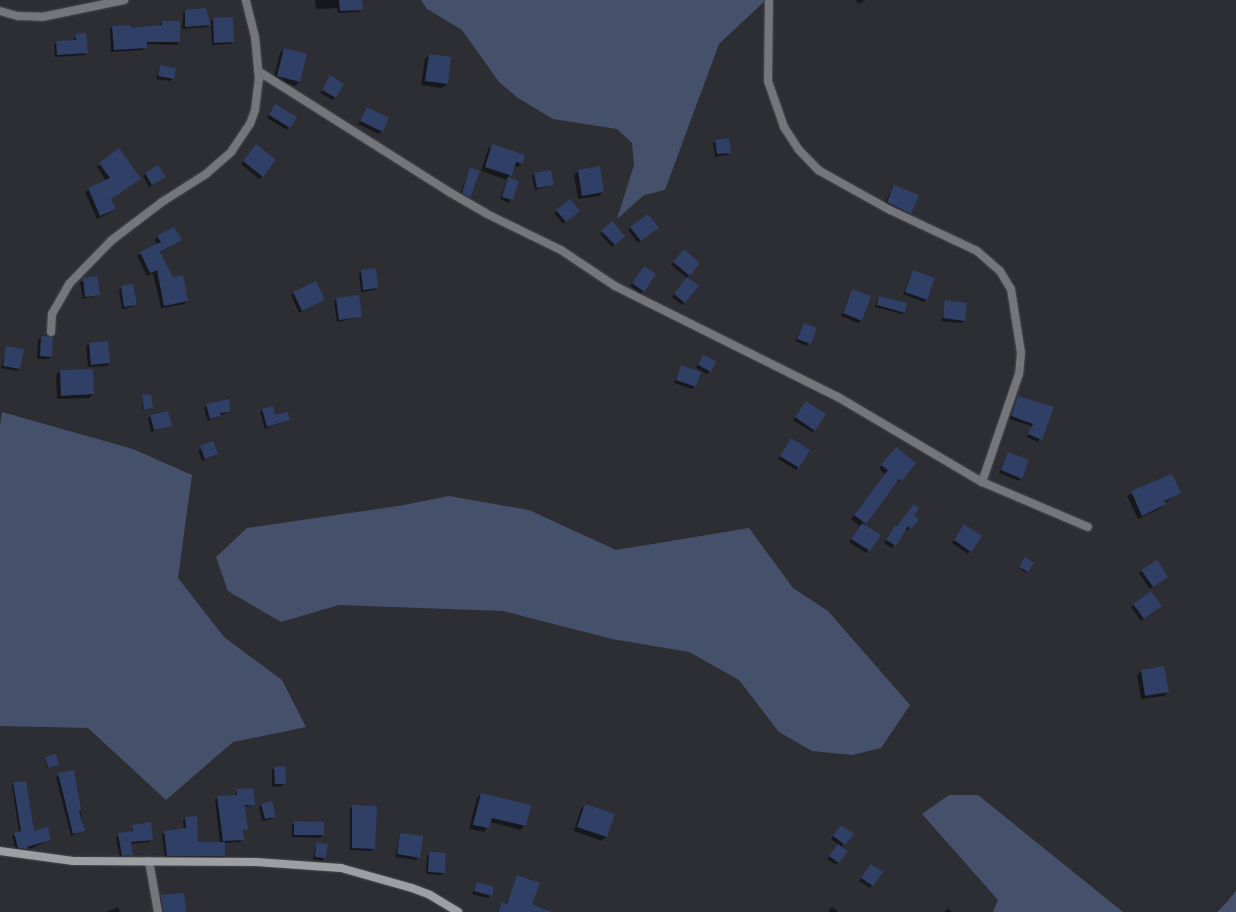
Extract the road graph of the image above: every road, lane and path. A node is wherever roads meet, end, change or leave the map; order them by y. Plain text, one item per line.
1 (124, 0) edge
2 (246, 0) edge
3 (770, 0) edge
4 (0, 11) edge
5 (258, 71) junction
6 (51, 332) dead end
7 (982, 482) junction
8 (1088, 527) dead end
9 (0, 851) edge
10 (149, 862) junction
11 (158, 912) edge
12 (458, 912) edge

1 - 4 street
2 - 5 street
3 - 7 street
5 - 6 street
5 - 7 street
7 - 8 street
9 - 10 street
10 - 11 street
10 - 12 street

